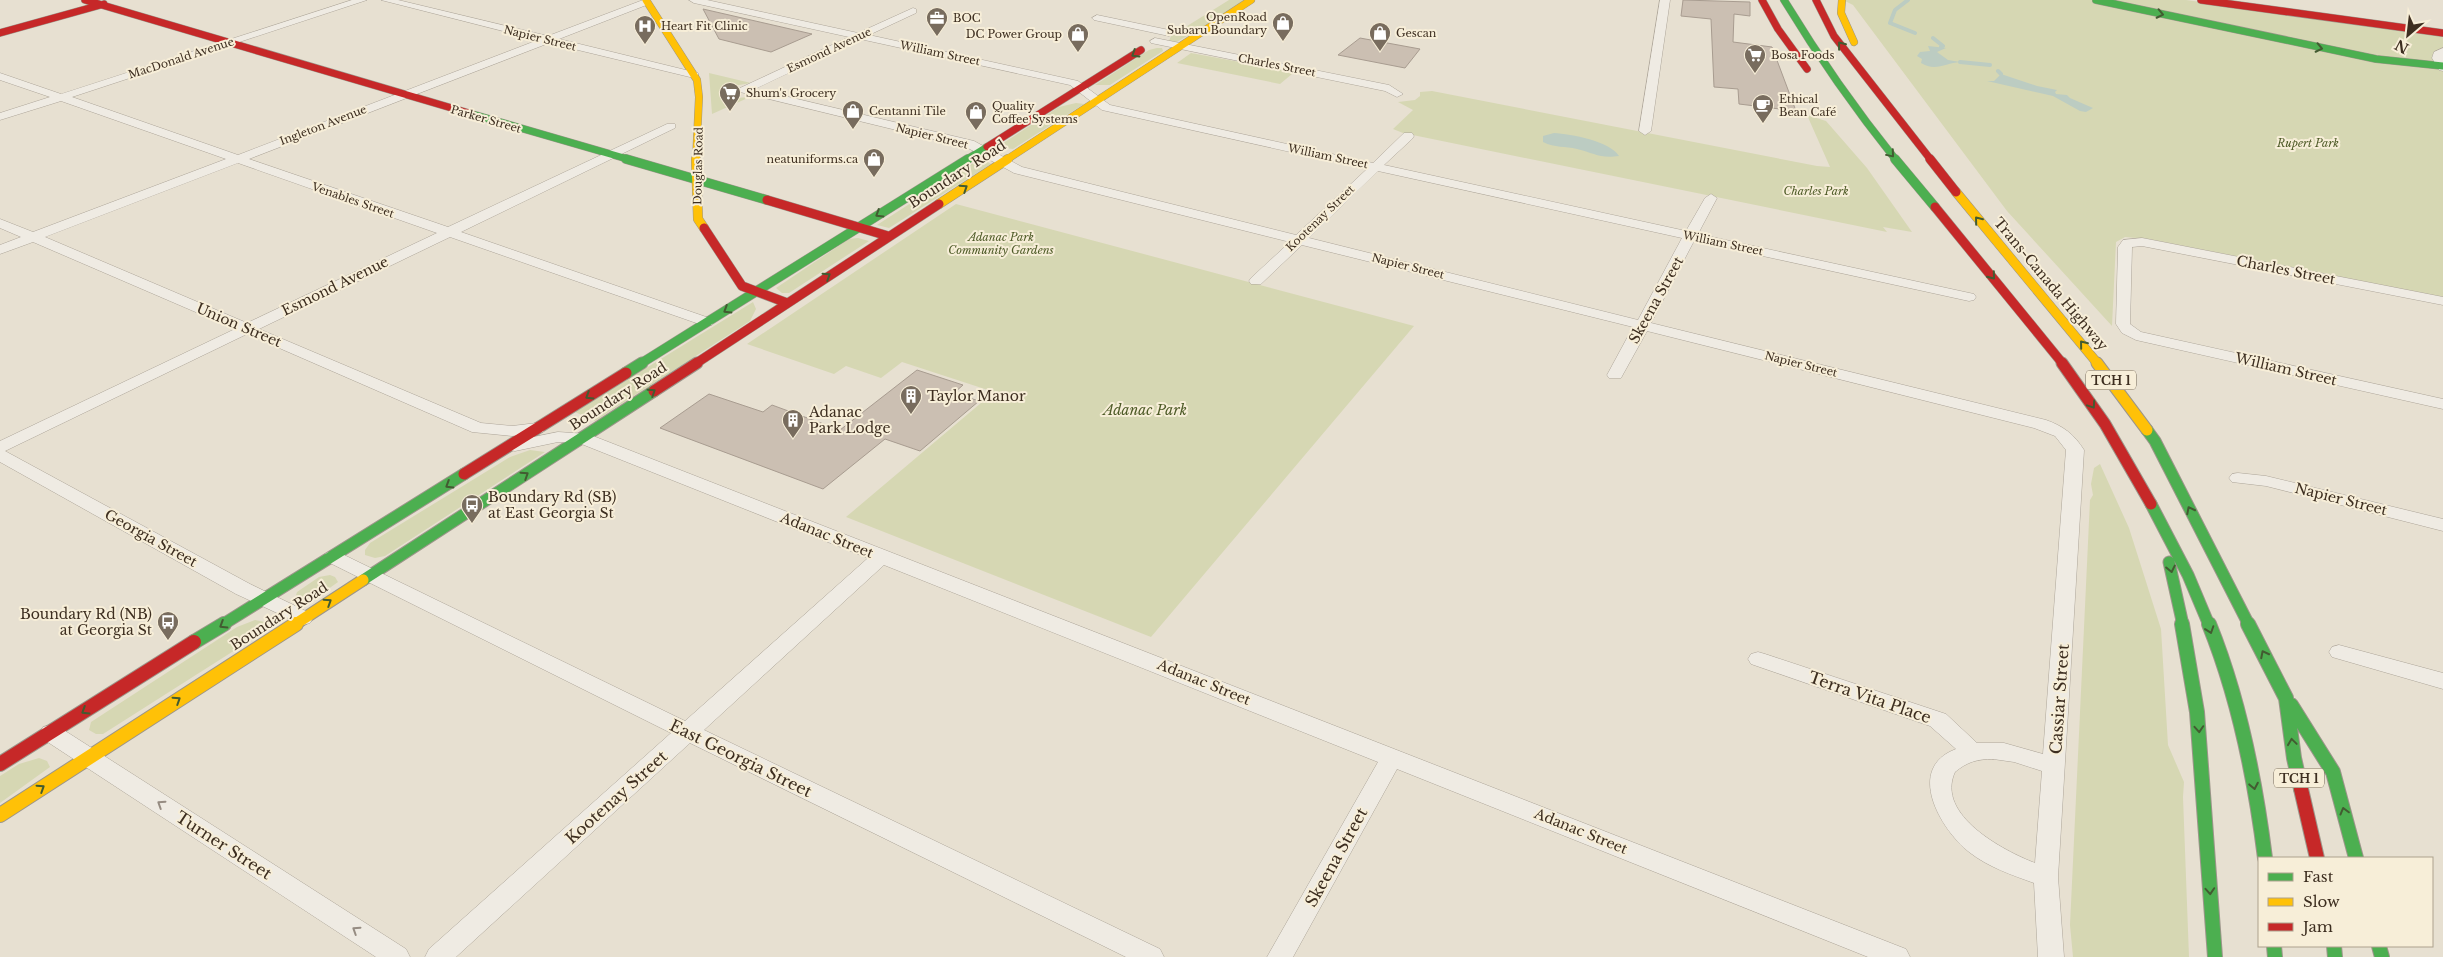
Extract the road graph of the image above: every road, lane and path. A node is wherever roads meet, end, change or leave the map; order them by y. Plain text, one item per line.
1 (85, 0) edge
2 (117, 0) edge
3 (362, 0) edge
4 (386, 0) edge
5 (694, 0) edge
6 (1252, 0) edge
7 (1665, 0) edge
8 (1762, 0) edge
9 (1784, 0) edge
10 (1816, 0) edge
11 (1842, 0) edge
12 (2096, 0) edge
13 (2201, 0) edge
14 (2250, 0) edge
15 (646, 1) edge
16 (101, 5) junction
17 (913, 11) dead end
18 (1097, 18) dead end
19 (2443, 26) edge
20 (1173, 30) joint
21 (0, 33) edge
22 (2443, 33) edge
23 (860, 36) junction
24 (545, 40) junction
25 (1156, 41) junction
26 (230, 43) junction
27 (1181, 46) junction
28 (2443, 51) edge
29 (2443, 67) edge
30 (694, 75) junction
31 (0, 76) edge
32 (1815, 77) dead end
33 (1081, 88) junction
34 (744, 90) joint
35 (402, 94) junction
36 (1397, 94) dead end
37 (61, 97) junction
38 (1882, 97) junction
39 (1835, 99) dead end
40 (1097, 102) junction
41 (1860, 116) junction
42 (0, 117) edge
43 (671, 126) dead end
44 (1645, 131) dead end
45 (1408, 136) dead end
46 (982, 151) junction
47 (611, 155) junction
48 (236, 159) junction
49 (698, 160) junction
50 (1002, 163) junction
51 (1374, 166) junction
52 (667, 172) junction
53 (695, 180) junction
54 (733, 192) junction
55 (1711, 198) dead end
56 (697, 203) junction
57 (0, 223) edge
58 (858, 228) junction
59 (447, 232) junction
60 (888, 236) junction
61 (1691, 236) junction
62 (33, 237) junction
63 (1299, 239) junction
64 (0, 250) edge
65 (1256, 281) dead end
66 (754, 293) junction
67 (1969, 297) dead end
68 (2443, 301) edge
69 (787, 303) junction
70 (707, 322) junction
71 (1643, 324) junction
72 (246, 328) junction
73 (2129, 332) joint
74 (1615, 375) dead end
75 (2443, 404) edge
76 (478, 428) junction
77 (538, 428) junction
78 (582, 438) junction
79 (2071, 442) joint
80 (0, 447) edge
81 (507, 448) junction
82 (0, 455) edge
83 (490, 459) junction
84 (2238, 478) dead end
85 (2160, 522) junction
86 (2443, 525) edge
87 (882, 556) junction
88 (333, 557) junction
89 (370, 575) junction
90 (264, 599) junction
91 (303, 618) junction
92 (2339, 652) dead end
93 (1758, 660) dead end
94 (2443, 681) edge
95 (2286, 698) junction
96 (688, 732) junction
97 (51, 733) junction
98 (1973, 752) junction
99 (88, 757) junction
100 (1392, 757) junction
101 (0, 764) edge
102 (2055, 767) junction
103 (0, 815) edge
104 (2265, 857) edge
105 (2317, 857) edge
106 (2356, 857) edge
107 (2046, 877) junction
108 (397, 957) edge
109 (438, 957) edge
110 (1151, 957) edge
111 (1280, 957) edge
112 (1897, 957) edge
113 (2050, 957) edge
114 (2215, 957) edge

1 - 16 main road, Parker Street
2 - 16 main road
3 - 26 street, MacDonald Avenue
4 - 24 street, Napier Street
5 - 23 street, William Street
6 - 27 main road, Boundary Road
7 - 44 street
8 - 32 main road
9 - 41 main road, TCH 1
38 -> 10 main road, Trans-Canada Highway / TCH 1
11 - 38 main road
12 -> 29 main road
13 - 22 main road
14 - 19 main road
15 - 24 street, Ingleton Avenue
15 - 30 main road, Douglas Road
16 - 21 main road
16 - 26 main road, Parker Street
17 - 23 street, Esmond Avenue
18 - 20 street
20 - 25 main road, Boundary Road
23 - 33 street, William Street
23 - 34 street, Esmond Avenue
24 - 30 street, Napier Street
24 - 35 street, Ingleton Avenue
25 - 27 street, Charles Street
25 -> 33 main road, Boundary Road
26 - 35 main road, Parker Street
26 - 37 street, MacDonald Avenue
27 - 36 street, Charles Street
27 - 40 main road, Boundary Road
28 - 29 street
30 - 49 main road, Douglas Road
31 - 37 street, Venables Street
33 - 40 street, William Street
33 - 46 main road, Boundary Road
34 - 46 street, Napier Street
35 - 47 main road, Parker Street
35 - 48 street, Ingleton Avenue
37 - 42 street, MacDonald Avenue
37 - 48 street, Venables Street
95 -> 38 main road, Trans-Canada Highway / TCH 1
39 - 41 main road
40 - 50 main road, Boundary Road
40 - 51 street, William Street
41 -> 85 main road, TCH 1
43 - 47 street, Esmond Avenue
45 - 51 street, Kootenay Street
46 - 50 street, Napier Street
46 -> 58 main road, Boundary Road
47 - 52 main road, Parker Street
47 - 59 street, Esmond Avenue
48 - 59 street, Venables Street
48 - 62 street, Ingleton Avenue
49 - 52 main road
49 - 53 main road, Douglas Road
60 -> 50 main road, Boundary Road
50 - 63 street, Napier Street
51 - 61 street, William Street
51 - 63 street, Kootenay Street
52 - 53 main road, Parker Street
53 - 54 main road, Parker Street
53 - 56 main road, Douglas Road
54 - 56 main road
54 - 58 main road, Parker Street
55 - 61 street, Skeena Street
56 - 66 main road, Douglas Road
57 - 62 street, Union Street
58 - 60 main road, Parker Street
58 - 66 main road, Boundary Road
59 - 70 street, Venables Street
59 - 72 street, Esmond Avenue
69 -> 60 main road, Boundary Road
61 - 67 street, William Street
61 - 71 street, Skeena Street
62 - 64 street, Ingleton Avenue
62 - 72 street, Union Street
63 - 65 street, Kootenay Street
63 - 71 street, Napier Street
66 - 69 main road, Douglas Road
66 -> 70 main road, Boundary Road
68 - 73 street, Charles Street
78 -> 69 main road, Boundary Road
70 -> 77 main road, Boundary Road
71 - 74 street, Skeena Street
71 - 79 street, Napier Street
72 - 76 street, Union Street
72 - 80 street, Esmond Avenue
73 - 75 street, William Street
76 - 77 street, Union Street
76 - 83 street
77 - 81 main road, Boundary Road
78 - 81 street, Adanac Street
78 - 87 street, Adanac Street
89 -> 78 main road, Boundary Road
79 - 102 street, Cassiar Street
81 - 83 main road, Boundary Road
82 - 90 street, Georgia Street
83 -> 88 main road, Boundary Road
84 - 86 street, Napier Street
85 -> 104 main road, TCH 1
85 -> 114 main road
87 - 96 street, Kootenay Street
87 - 100 street, Adanac Street
88 - 89 street, East Georgia Street
88 - 90 main road, Boundary Road
91 -> 89 main road, Boundary Road
89 - 96 street, East Georgia Street
90 - 91 street, Georgia Street
90 -> 97 main road, Boundary Road
99 -> 91 main road, Boundary Road
92 - 94 street
93 - 98 street, Terra Vita Place
105 -> 95 main road, Trans-Canada Highway / TCH 1
106 -> 95 main road
96 - 109 street, Kootenay Street
96 - 110 street, East Georgia Street
97 - 99 street, Turner Street
97 - 101 main road, Boundary Road
98 - 102 street
98 - 107 street
103 -> 99 main road, Boundary Road
108 -> 99 street, Turner Street
100 - 111 street, Skeena Street
100 - 112 street, Adanac Street
102 - 107 street, Cassiar Street
107 - 113 street, Cassiar Street

